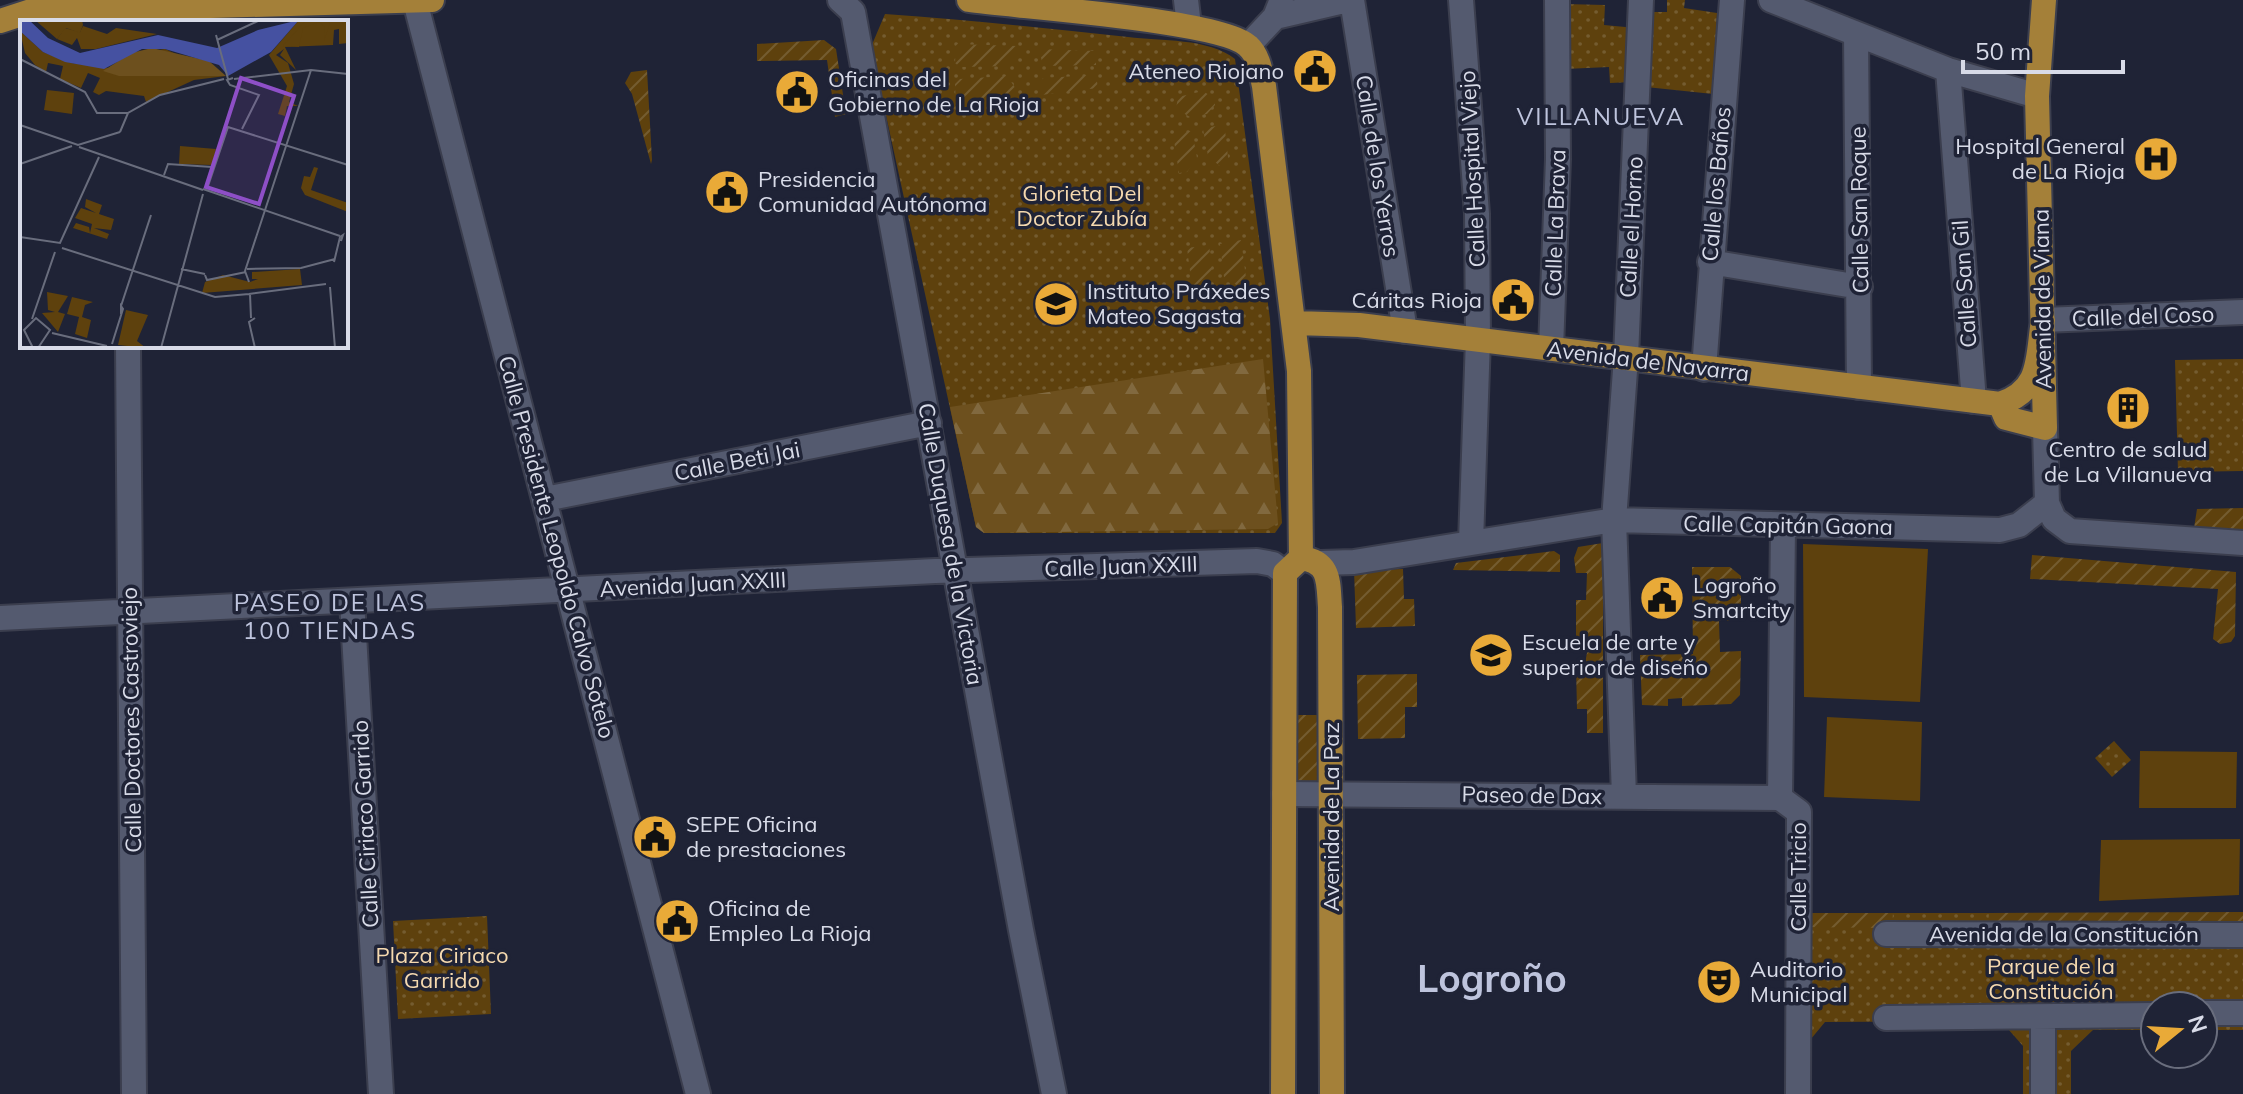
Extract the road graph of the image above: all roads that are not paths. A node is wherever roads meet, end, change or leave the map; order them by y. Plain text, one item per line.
1 (0, 0) edge
2 (415, 0) edge
3 (432, 0) edge
4 (840, 0) edge
5 (969, 0) edge
6 (1186, 0) edge
7 (1350, 0) edge
8 (1461, 0) edge
9 (1557, 0) edge
10 (1641, 0) edge
11 (1732, 0) edge
12 (1771, 0) edge
13 (2041, 3) edge
14 (1278, 8) edge
15 (31, 11) junction
16 (126, 15) edge
17 (0, 21) edge
18 (1189, 26) junction
19 (1856, 34) junction
20 (1240, 41) junction
21 (1948, 70) junction
22 (2037, 96) junction
23 (1710, 262) junction
24 (1860, 287) junction
25 (2243, 312) edge
26 (2043, 320) junction
27 (1295, 323) junction
28 (1405, 331) junction
29 (1478, 339) junction
30 (128, 348) edge
31 (1551, 349) junction
32 (1626, 357) junction
33 (1704, 369) junction
34 (1859, 387) junction
35 (1974, 401) junction
36 (2000, 404) junction
37 (929, 423) junction
38 (2045, 428) junction
39 (545, 499) junction
40 (2047, 503) junction
41 (1614, 520) junction
42 (1783, 525) junction
43 (1471, 542) junction
44 (2240, 544) edge
45 (1302, 565) junction
46 (955, 571) junction
47 (568, 591) junction
48 (352, 601) junction
49 (130, 612) junction
50 (0, 618) edge
51 (1331, 793) junction
52 (1284, 794) junction
53 (1624, 796) junction
54 (1780, 798) junction
55 (1886, 934) dead end
56 (2243, 935) edge
57 (2219, 1013) edge
58 (2243, 1013) edge
59 (2139, 1015) edge
60 (2043, 1017) junction
61 (1886, 1018) dead end
62 (134, 1094) edge
63 (381, 1094) edge
64 (698, 1094) edge
65 (1054, 1094) edge
66 (1283, 1094) edge
67 (1332, 1094) edge
68 (1798, 1094) edge
69 (2043, 1094) edge

1 - 15 main road
2 - 3 main road
2 - 16 main road
2 - 39 street, Calle Presidente Leopoldo Calvo Sotelo
4 - 37 street, Calle Duquesa de la Victoria
5 - 18 main road
6 - 18 street
7 - 14 street
7 - 28 street, Calle de los Yerros
8 - 29 street, Calle Hospital Viejo
9 - 31 street, Calle La Brava
10 - 32 street, Calle el Horno
11 - 23 street, Calle los Baños
12 - 19 street
13 - 22 main road, Avenida de Viana
14 - 20 street
15 - 16 main road
15 - 17 main road
18 - 20 main road
19 - 21 street
19 - 24 street, Calle San Roque
20 - 27 main road, Avenida de La Paz
21 - 22 street
21 - 35 street, Calle San Gil
22 - 26 main road, Avenida de Viana
23 - 24 street
23 - 33 street, Calle los Baños
24 - 34 street, Calle San Roque
25 - 26 street, Calle del Coso
26 - 36 main road
26 - 38 main road, Avenida de Viana
27 - 28 main road, Avenida de Navarra
27 - 45 main road, Avenida de La Paz
28 - 29 main road, Avenida de Navarra
29 - 31 main road, Avenida de Navarra
29 - 43 street, Calle Hospital Viejo
30 - 49 street, Calle Doctores Castroviejo
31 - 32 main road, Avenida de Navarra
32 - 33 main road, Avenida de Navarra
32 - 41 street, Calle el Horno
33 - 34 main road, Avenida de Navarra
34 - 35 main road, Avenida de Navarra
35 - 36 main road, Avenida de Navarra
36 - 38 main road, Avenida de Navarra
37 - 39 street, Calle Beti Jai
37 - 46 street, Calle Duquesa de la Victoria
38 - 40 street, Avenida de Viana
39 - 47 street, Calle Presidente Leopoldo Calvo Sotelo
40 - 42 street, Calle Capitán Gaona
40 - 44 street
41 - 42 street, Calle Capitán Gaona
41 - 43 street, Calle Capitán Gaona
41 - 53 street, Calle el Horno
42 - 54 street, Calle Tricio
43 - 45 street, Calle Capitán Gaona
45 - 46 street, Calle Juan XXIII
45 - 51 main road, Avenida de La Paz
45 - 52 main road, Avenida de La Paz
46 - 47 street, Avenida Juan XXIII
46 - 65 street, Calle Duquesa de la Victoria
47 - 48 street, Avenida Juan XXIII
47 - 64 street, Calle Presidente Leopoldo Calvo Sotelo
48 - 49 street, Avenida Juan XXIII
48 - 63 street, Calle Ciriaco Garrido
49 - 50 street, Avenida Juan XXIII
49 - 62 street, Calle Doctores Castroviejo
51 - 52 street, Paseo de Dax
51 - 53 street, Paseo de Dax
51 - 67 main road, Avenida de La Paz
52 - 66 main road, Avenida de La Paz
53 - 54 street, Paseo de Dax
54 - 68 street, Calle Tricio
55 - 56 street, Avenida de la Constitución
57 - 58 street
59 - 60 street
60 - 61 street
60 - 69 street

